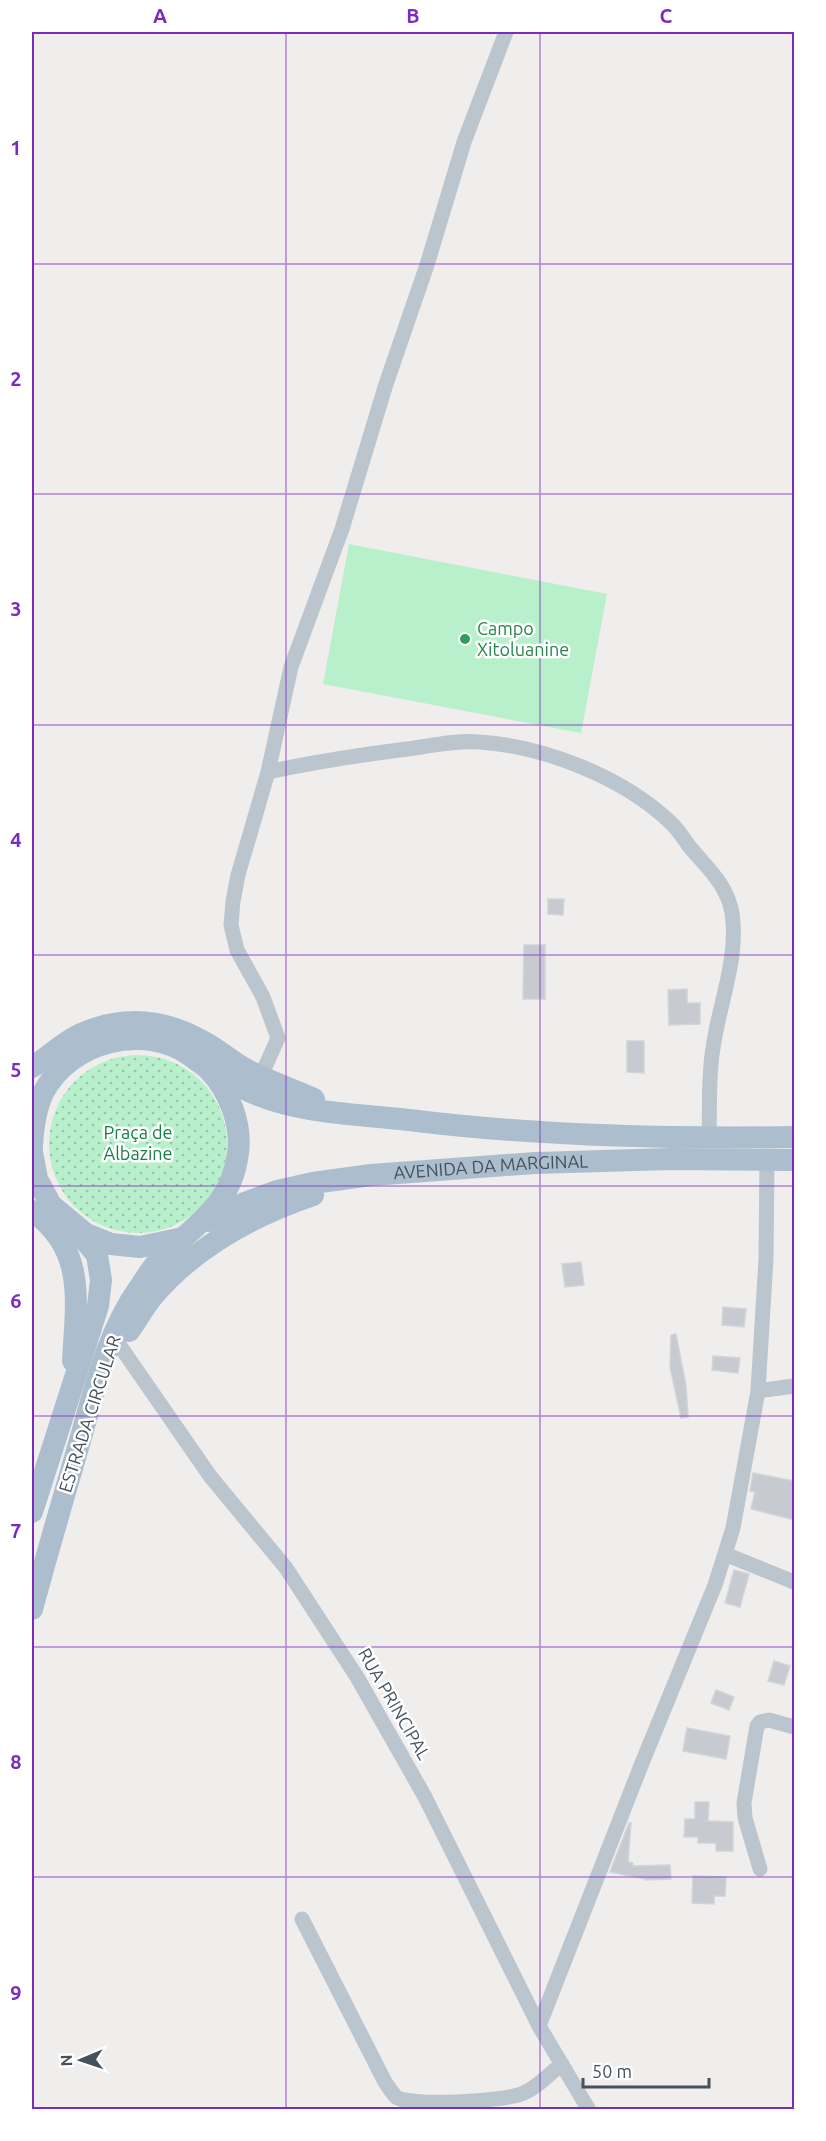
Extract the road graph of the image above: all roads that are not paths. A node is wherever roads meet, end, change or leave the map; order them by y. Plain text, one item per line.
1 (506, 32) edge
2 (268, 772) junction
3 (32, 1067) edge
4 (61, 1069) junction
5 (209, 1069) junction
6 (261, 1076) junction
7 (32, 1083) edge
8 (345, 1112) junction
9 (795, 1137) edge
10 (709, 1138) junction
11 (32, 1146) edge
12 (32, 1152) edge
13 (767, 1160) junction
14 (795, 1160) edge
15 (371, 1175) junction
16 (45, 1207) edge
17 (190, 1232) junction
18 (120, 1346) junction
19 (72, 1384) junction
20 (795, 1386) edge
21 (758, 1390) junction
22 (84, 1425) junction
23 (32, 1512) edge
24 (725, 1554) junction
25 (795, 1582) edge
26 (32, 1609) edge
27 (795, 1727) edge
28 (760, 1869) dead end
29 (302, 1919) dead end
30 (539, 2026) junction
31 (562, 2064) junction
32 (589, 2109) edge

1 - 2 street
2 - 6 street
2 - 10 street
3 - 6 main road
4 - 5 main road
4 - 7 main road
4 - 11 main road
5 - 8 main road, AVENIDA DA MARGINAL
5 - 17 main road, ESTRADA CIRCULAR
6 - 8 main road
8 - 10 main road, AVENIDA DA MARGINAL
9 - 10 main road, AVENIDA DA MARGINAL
12 - 16 main road
13 - 14 main road, AVENIDA DA MARGINAL
13 - 15 main road, AVENIDA DA MARGINAL
13 - 21 street
15 - 17 main road, AVENIDA DA MARGINAL
15 - 18 main road
16 - 17 main road
16 - 19 main road
16 - 19 main road, ESTRADA CIRCULAR
17 - 22 main road, ESTRADA CIRCULAR
18 - 22 main road
18 - 30 street, RUA PRINCIPAL
19 - 23 main road, ESTRADA CIRCULAR
20 - 21 street
21 - 24 street
22 - 26 main road, ESTRADA CIRCULAR
24 - 25 street
24 - 30 street
27 - 28 street
29 - 31 street
30 - 31 street, RUA PRINCIPAL
31 - 32 street, RUA PRINCIPAL

